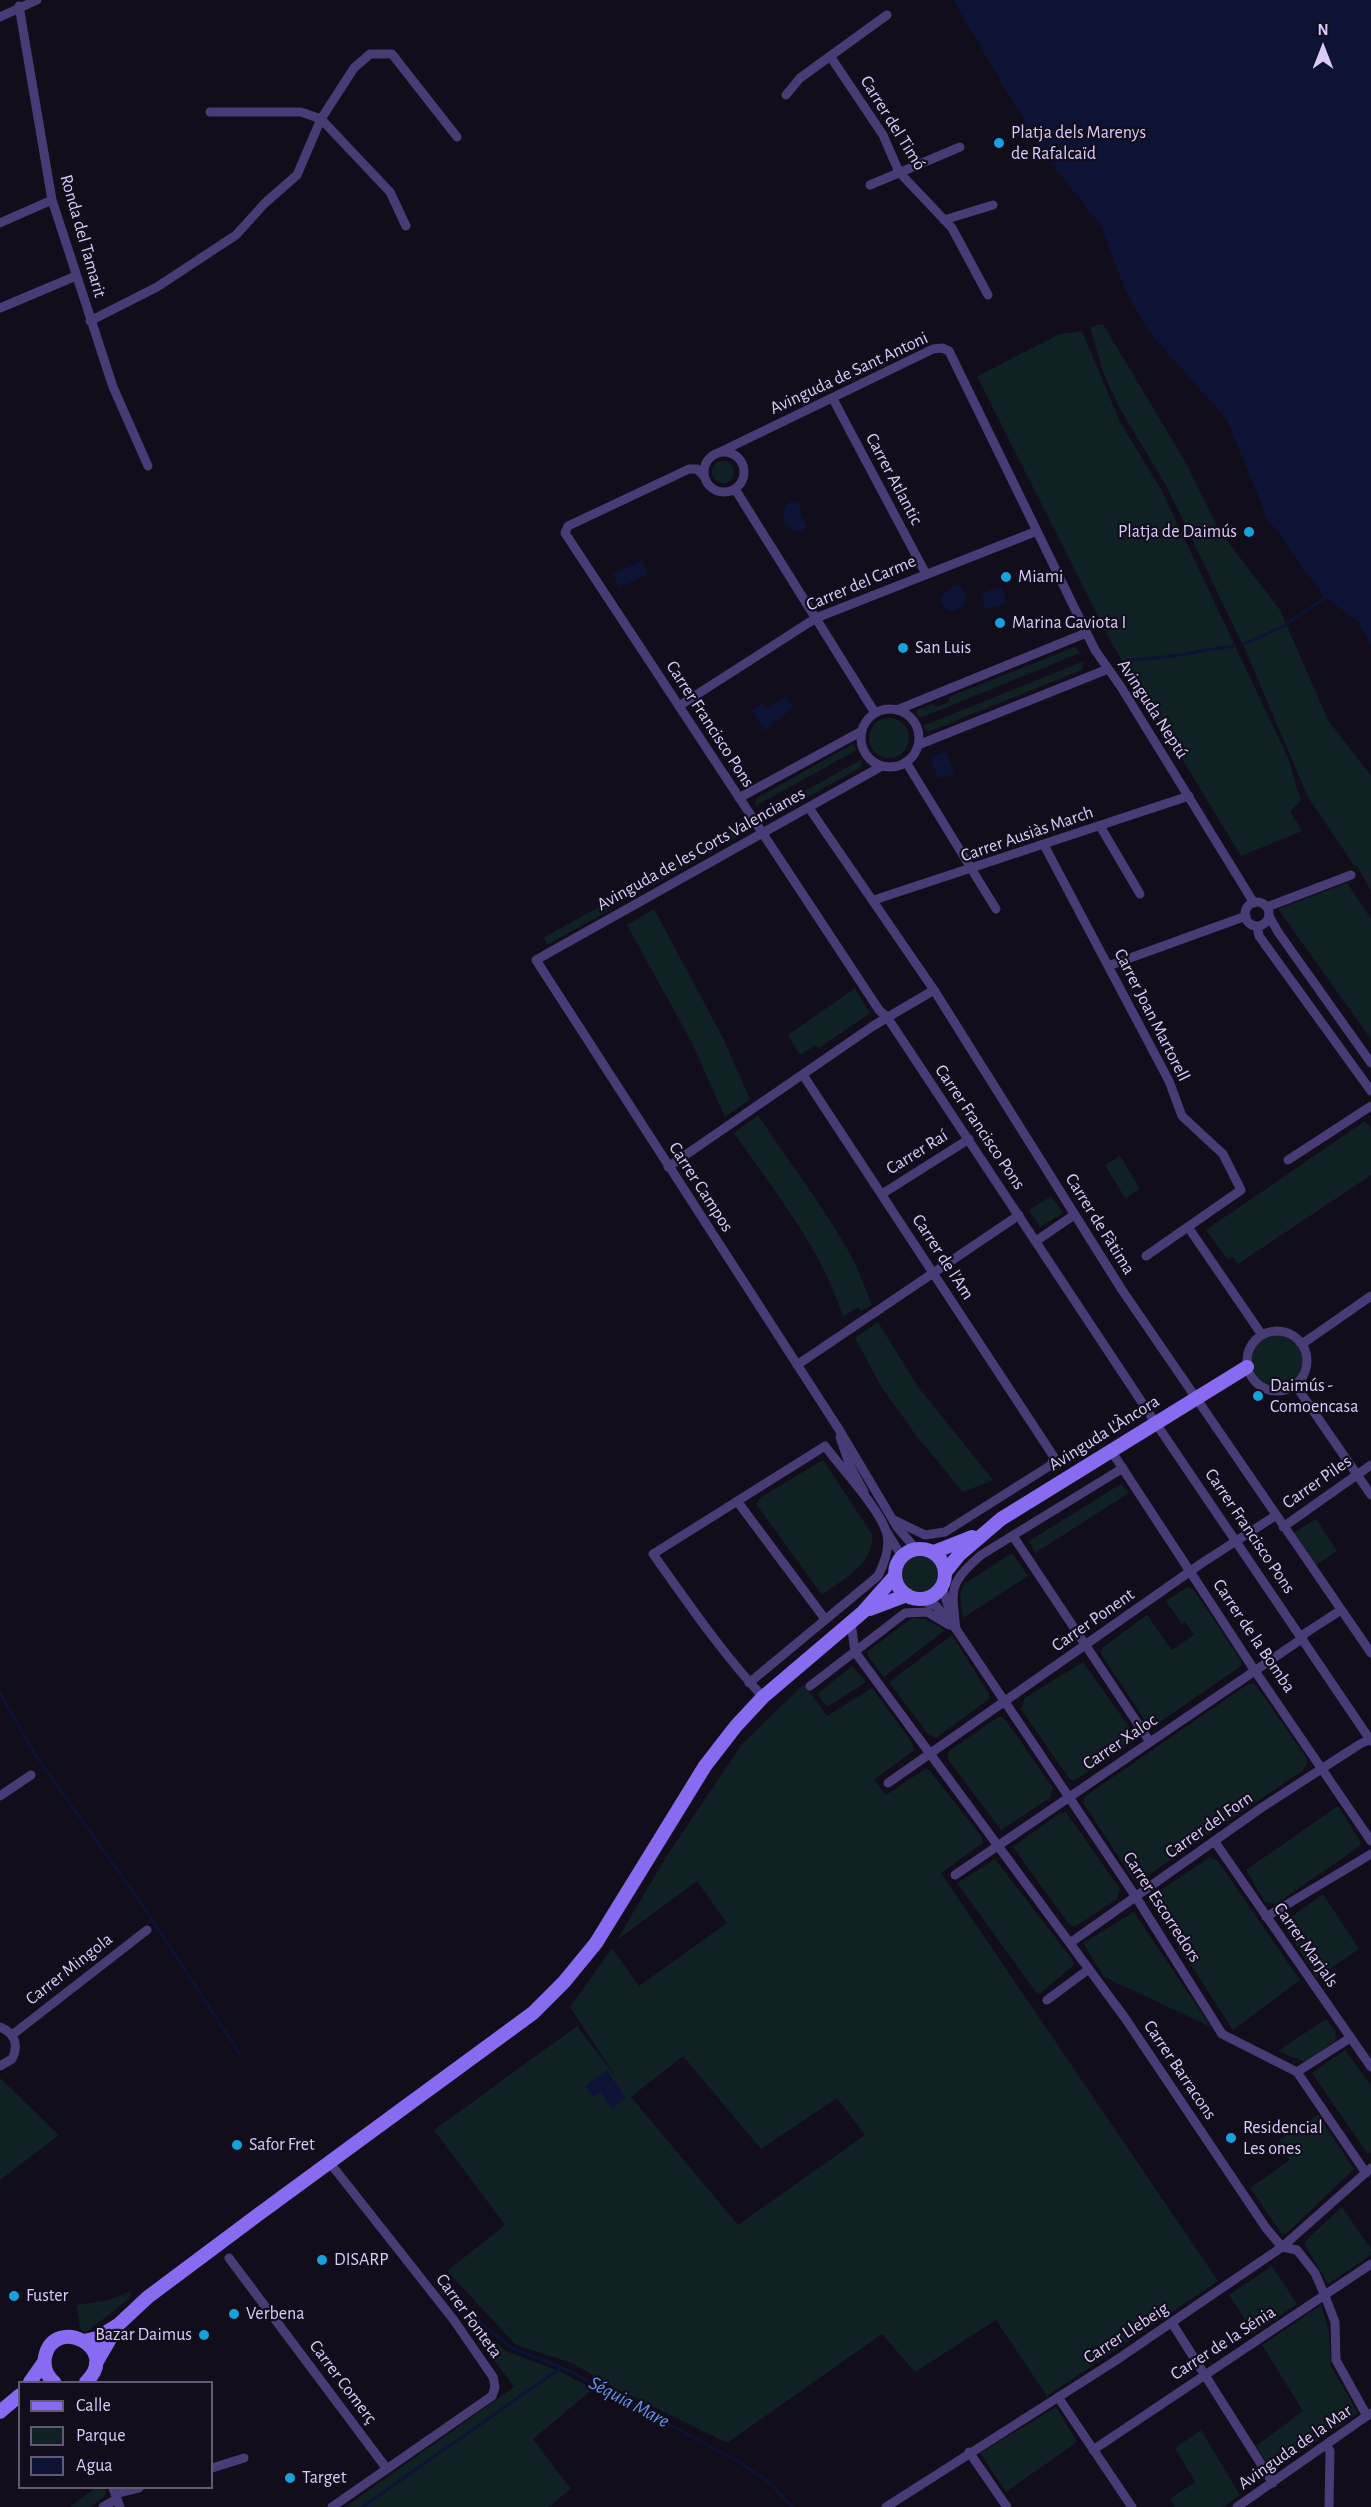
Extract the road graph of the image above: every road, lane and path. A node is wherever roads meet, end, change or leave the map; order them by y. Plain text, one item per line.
1 (6, 0) edge
2 (37, 0) edge
3 (19, 6) junction
4 (9, 11) junction
5 (887, 15) dead end
6 (0, 17) edge
7 (831, 56) junction
8 (786, 95) dead end
9 (210, 112) dead end
10 (321, 119) junction
11 (457, 137) dead end
12 (960, 147) dead end
13 (899, 172) junction
14 (870, 185) dead end
15 (52, 200) junction
16 (993, 205) dead end
17 (944, 220) junction
18 (0, 224) edge
19 (406, 226) dead end
20 (76, 276) junction
21 (988, 296) dead end
22 (0, 308) edge
23 (90, 321) junction
24 (956, 367) joint
25 (833, 399) junction
26 (748, 440) junction
27 (718, 453) junction
28 (736, 456) junction
29 (148, 466) dead end
30 (704, 476) junction
31 (735, 489) junction
32 (1037, 531) junction
33 (926, 574) junction
34 (816, 618) junction
35 (1086, 633) junction
36 (1108, 669) junction
37 (679, 706) junction
38 (897, 710) junction
39 (875, 713) junction
40 (862, 731) junction
41 (918, 745) junction
42 (906, 762) junction
43 (882, 766) junction
44 (1189, 796) junction
45 (739, 798) junction
46 (809, 808) junction
47 (1100, 826) junction
48 (763, 833) junction
49 (1044, 845) junction
50 (971, 870) junction
51 (1351, 875) dead end
52 (1140, 894) dead end
53 (874, 900) junction
54 (1254, 903) junction
55 (996, 909) dead end
56 (1268, 911) junction
57 (1246, 916) junction
58 (1257, 926) junction
59 (536, 960) joint
60 (1108, 966) junction
61 (934, 990) junction
62 (887, 1017) junction
63 (1371, 1063) edge
64 (803, 1075) junction
65 (1371, 1091) edge
66 (1371, 1106) edge
67 (969, 1139) junction
68 (1288, 1160) dead end
69 (669, 1167) junction
70 (882, 1194) junction
71 (1019, 1215) junction
72 (1074, 1215) junction
73 (1188, 1227) junction
74 (1036, 1240) junction
75 (1146, 1256) dead end
76 (933, 1271) junction
77 (1371, 1296) edge
78 (1262, 1335) junction
79 (1302, 1344) junction
80 (796, 1365) junction
81 (1247, 1367) junction
82 (1296, 1386) junction
83 (1195, 1397) junction
84 (1155, 1422) junction
85 (840, 1431) junction
86 (1110, 1449) junction
87 (1371, 1465) edge
88 (1122, 1468) junction
89 (1357, 1474) junction
90 (1371, 1495) edge
91 (866, 1498) junction
92 (737, 1501) junction
93 (1275, 1516) junction
94 (894, 1520) junction
95 (1283, 1527) junction
96 (887, 1532) junction
97 (982, 1533) junction
98 (1013, 1536) junction
99 (1237, 1542) junction
100 (916, 1549) junction
101 (934, 1552) junction
102 (902, 1557) junction
103 (946, 1571) junction
104 (1191, 1572) junction
105 (895, 1576) junction
106 (942, 1587) junction
107 (913, 1597) junction
108 (1341, 1610) junction
109 (862, 1612) junction
110 (825, 1619) junction
111 (851, 1622) junction
112 (956, 1629) junction
113 (1302, 1637) junction
114 (1086, 1644) junction
115 (855, 1652) junction
116 (1371, 1653) edge
117 (1255, 1671) junction
118 (749, 1683) junction
119 (810, 1686) dead end
120 (763, 1697) junction
121 (1005, 1701) junction
122 (1371, 1740) edge
123 (1150, 1742) junction
124 (930, 1752) junction
125 (1322, 1768) junction
126 (32, 1775) dead end
127 (888, 1783) dead end
128 (0, 1796) edge
129 (1069, 1796) junction
130 (1371, 1841) edge
131 (1215, 1842) junction
132 (998, 1845) junction
133 (1371, 1854) edge
134 (955, 1875) dead end
135 (1136, 1896) junction
136 (1266, 1917) junction
137 (147, 1930) dead end
138 (1070, 1943) junction
139 (1089, 1969) junction
140 (1047, 2000) dead end
141 (0, 2028) edge
142 (12, 2035) junction
143 (1350, 2038) junction
144 (0, 2066) edge
145 (1371, 2067) edge
146 (1298, 2072) junction
147 (330, 2163) junction
148 (1368, 2170) edge
149 (1282, 2247) junction
150 (229, 2258) dead end
151 (1371, 2264) edge
152 (1325, 2296) junction
153 (1172, 2323) junction
154 (118, 2325) junction
155 (84, 2341) junction
156 (44, 2362) junction
157 (96, 2363) junction
158 (1204, 2374) junction
159 (31, 2381) edge
160 (53, 2381) edge
161 (89, 2381) edge
162 (1058, 2397) junction
163 (18, 2398) edge
164 (0, 2412) edge
165 (1369, 2414) edge
166 (1326, 2445) junction
167 (1094, 2450) junction
168 (969, 2452) junction
169 (244, 2458) dead end
170 (213, 2468) edge
171 (387, 2469) junction
172 (1273, 2483) junction
173 (135, 2489) edge
174 (116, 2497) edge
175 (1004, 2506) edge
176 (103, 2507) edge
177 (332, 2507) edge
178 (886, 2507) edge
179 (1132, 2507) edge
180 (1237, 2507) edge
181 (1329, 2507) edge

1 - 4 street
2 - 3 street
3 - 4 street
3 - 15 street, Ronda del Tamarit
4 - 6 street
5 - 7 street
7 - 8 street
7 - 13 street, Carrer del Timó
9 - 10 street
10 - 11 street
10 - 19 street
10 - 23 street
12 - 13 street
13 - 14 street
13 - 17 street, Carrer del Timó
15 - 18 street
15 - 20 street, Ronda del Tamarit
16 - 17 street
17 - 21 street, Carrer del Timó
20 - 22 street
20 - 23 street, Ronda del Tamarit
23 - 29 street, Ronda del Tamarit
24 - 25 street, Avinguda de Sant Antoni
24 - 32 street, Avinguda Neptú
25 - 26 street, Avinguda de Sant Antoni
25 - 33 street, Carrer Atlantic
26 - 27 street, Avinguda de Sant Antoni
26 - 28 street, Avinguda de Sant Antoni
27 - 28 street
27 - 30 street
28 - 31 street
30 - 31 street
30 - 37 street, Carrer Francisco Pons
31 - 34 street
32 - 33 street, Carrer del Carme
32 - 35 street, Avinguda Neptú
33 - 34 street, Carrer del Carme
34 - 37 street, Carrer del Carme
34 - 39 street
35 - 36 street, Avinguda Neptú
35 - 38 street
36 - 41 street
36 - 44 street, Avinguda Neptú
37 - 45 street, Carrer Francisco Pons
38 - 39 street
38 - 41 street
39 - 40 street
40 - 43 street
40 - 45 street, Avinguda de les Corts Valencianes
41 - 42 street
42 - 43 street
42 - 50 street
43 - 46 street, Avinguda de les Corts Valencianes
44 - 47 street, Carrer Ausiàs March
44 - 54 street, Avinguda Neptú
45 - 48 street, Carrer Francisco Pons
46 - 48 street, Avinguda de les Corts Valencianes
46 - 53 street, Carrer de Fàtima
47 - 49 street, Carrer Ausiàs March
47 - 52 street
48 - 59 street, Avinguda de les Corts Valencianes
48 - 62 street, Carrer Francisco Pons
49 - 50 street, Carrer Ausiàs March
49 - 60 street, Carrer Joan Martorell
50 - 53 street, Carrer Ausiàs March
50 - 55 street
51 - 56 street
53 - 61 street, Carrer de Fàtima
54 - 56 street
54 - 57 street
56 - 58 street
56 - 63 street
57 - 58 street
57 - 60 street
58 - 65 street
59 - 69 street, Carrer Campos
60 - 73 street, Carrer Joan Martorell
61 - 62 street
61 - 72 street, Carrer de Fàtima
62 - 64 street
62 - 67 street, Carrer Francisco Pons
64 - 69 street
64 - 70 street, Carrer de l'Am
66 - 68 street
67 - 70 street, Carrer Raí
67 - 71 street, Carrer Francisco Pons
69 - 80 street, Carrer Campos
70 - 76 street, Carrer de l'Am
71 - 74 street, Carrer Francisco Pons
71 - 76 street
72 - 74 street
72 - 83 street, Carrer de Fàtima
73 - 75 street
73 - 78 street
74 - 84 street, Carrer Francisco Pons
76 - 80 street
76 - 94 street, Carrer de l'Am
77 - 79 street
78 - 79 street
78 - 81 street
79 - 82 street
80 - 85 street, Carrer Campos
81 - 82 street
81 - 83 street, Avinguda L'Àncora
82 - 89 street
83 - 84 street, Avinguda L'Àncora
83 - 93 street, Carrer de Fàtima
84 - 86 street, Avinguda L'Àncora
84 - 99 street, Carrer Francisco Pons
85 - 91 street
85 - 94 street, Carrer Campos
86 - 88 street, Carrer de la Bomba
86 - 97 street, Avinguda L'Àncora
87 - 89 street, Carrer Piles
88 - 98 street, Carrer Escorredors
88 - 104 street, Carrer de la Bomba
89 - 90 street
89 - 95 street, Carrer Piles
91 - 92 street
91 - 96 street
92 - 110 street
92 - 118 street
93 - 95 street, Carrer de Fàtima
93 - 99 street, Carrer Ponent
94 - 100 street, Carrer Campos
95 - 108 street, Carrer de Fàtima
96 - 102 street
96 - 110 street
97 - 101 street, Avinguda L'Àncora
97 - 103 street, Avinguda L'Àncora
98 - 112 street, Carrer Escorredors
98 - 114 street
99 - 104 street, Carrer Ponent
99 - 113 street, Carrer Francisco Pons
100 - 101 street
100 - 102 street
101 - 103 street
102 - 105 street
103 - 106 street
104 - 114 street, Carrer Ponent
104 - 117 street, Carrer de la Bomba
105 - 107 street
105 - 109 street
106 - 107 street
106 - 112 street, Carrer Escorredors
107 - 109 street
107 - 112 street, Carrer Escorredors
108 - 113 street, Carrer Xaloc
108 - 116 street, Carrer de Fàtima
109 - 111 street
110 - 118 street
111 - 115 street, Carrer Barracons
111 - 120 street
112 - 115 street
112 - 121 street, Carrer Escorredors
113 - 117 street, Carrer Xaloc
113 - 122 street, Carrer Francisco Pons
114 - 121 street, Carrer Ponent
114 - 123 street
115 - 119 street
115 - 124 street, Carrer Barracons
117 - 123 street, Carrer Xaloc
117 - 125 street, Carrer de la Bomba
118 - 120 street
120 - 147 street
121 - 124 street, Carrer Ponent
121 - 129 street, Carrer Escorredors
122 - 125 street, Carrer del Forn
123 - 129 street, Carrer Xaloc
124 - 127 street
124 - 132 street, Carrer Barracons
125 - 130 street, Carrer de la Bomba
125 - 131 street, Carrer del Forn
126 - 128 street
129 - 132 street, Carrer Xaloc
129 - 135 street, Carrer Escorredors
131 - 135 street, Carrer del Forn
131 - 136 street, Carrer Marjals
132 - 134 street, Carrer Xaloc
132 - 138 street, Carrer Barracons
133 - 136 street
135 - 138 street, Carrer del Forn
135 - 146 street, Carrer Escorredors
136 - 143 street, Carrer Marjals
137 - 142 street, Carrer Mingola
138 - 139 street, Carrer Barracons
139 - 140 street
139 - 149 street, Carrer Barracons
141 - 142 street
142 - 144 street
143 - 145 street, Carrer Marjals
143 - 146 street
146 - 148 street, Carrer Escorredors
147 - 154 street
147 - 171 street, Carrer Fonteta
148 - 149 street, Carrer Llebeig
149 - 152 street, Carrer Barracons
149 - 153 street, Carrer Llebeig
150 - 171 street, Carrer Comerç
151 - 152 street, Carrer de la Sénia
152 - 158 street, Carrer de la Sénia
152 - 165 street, Carrer Barracons
153 - 158 street
153 - 162 street, Carrer Llebeig
154 - 155 street
154 - 157 street
155 - 156 street
155 - 157 street
156 - 159 street
156 - 160 street
157 - 161 street
158 - 167 street, Carrer de la Sénia
158 - 172 street
162 - 167 street
162 - 168 street, Carrer Llebeig
163 - 164 street
165 - 166 street, Avinguda de la Mar
166 - 172 street, Avinguda de la Mar
166 - 181 street
167 - 179 street
168 - 175 street
168 - 178 street, Carrer Llebeig
169 - 170 street
171 - 177 street, Carrer Fonteta
172 - 180 street, Avinguda de la Mar
173 - 174 street
174 - 176 street

